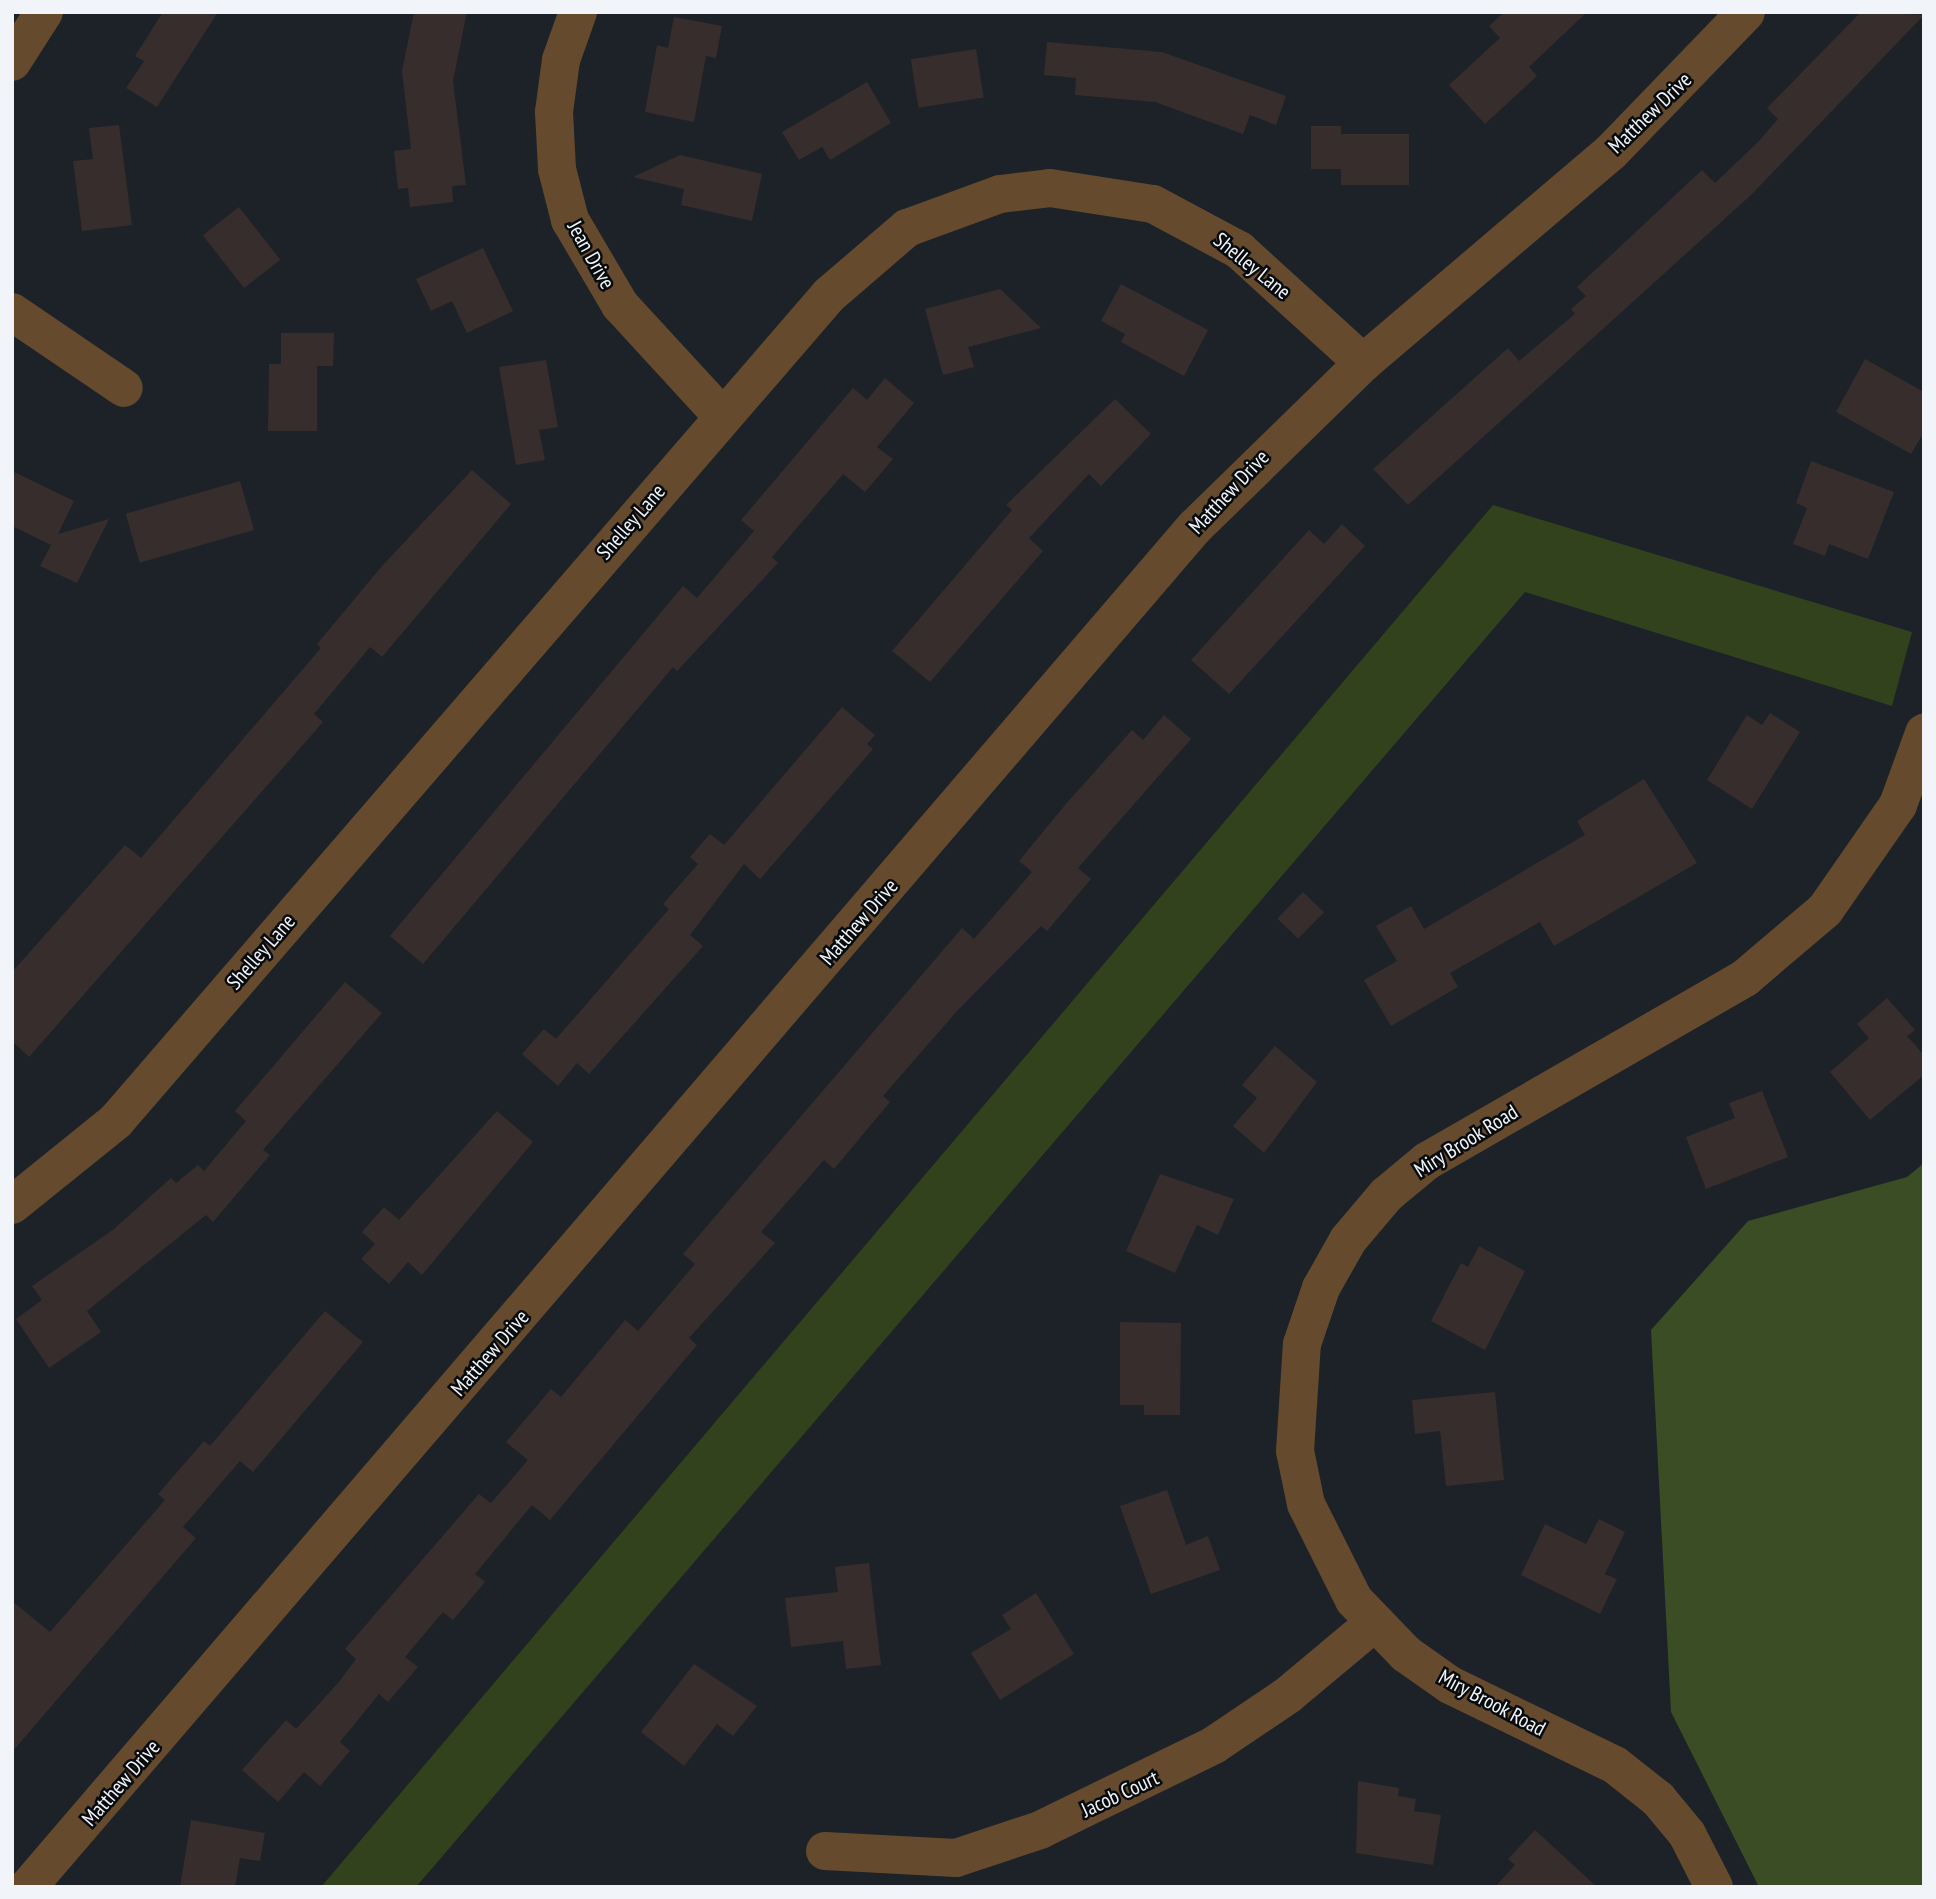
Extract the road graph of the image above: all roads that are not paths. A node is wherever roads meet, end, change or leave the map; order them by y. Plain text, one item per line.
1 (44, 12) edge
2 (578, 12) edge
3 (1746, 12) edge
4 (12, 62) edge
5 (12, 312) edge
6 (1363, 362) junction
7 (124, 388) dead end
8 (723, 417) junction
9 (1924, 733) edge
10 (12, 1206) edge
11 (1374, 1623) junction
12 (825, 1851) dead end
13 (28, 1887) edge
14 (1714, 1887) edge

1 - 4 street
2 - 8 street, Jean Drive
3 - 6 street, Matthew Drive
5 - 7 street
6 - 8 street, Shelley Lane
6 - 13 street, Matthew Drive
8 - 10 street, Shelley Lane
9 - 11 street, Miry Brook Road
11 - 12 street, Jacob Court
11 - 14 street, Miry Brook Road

